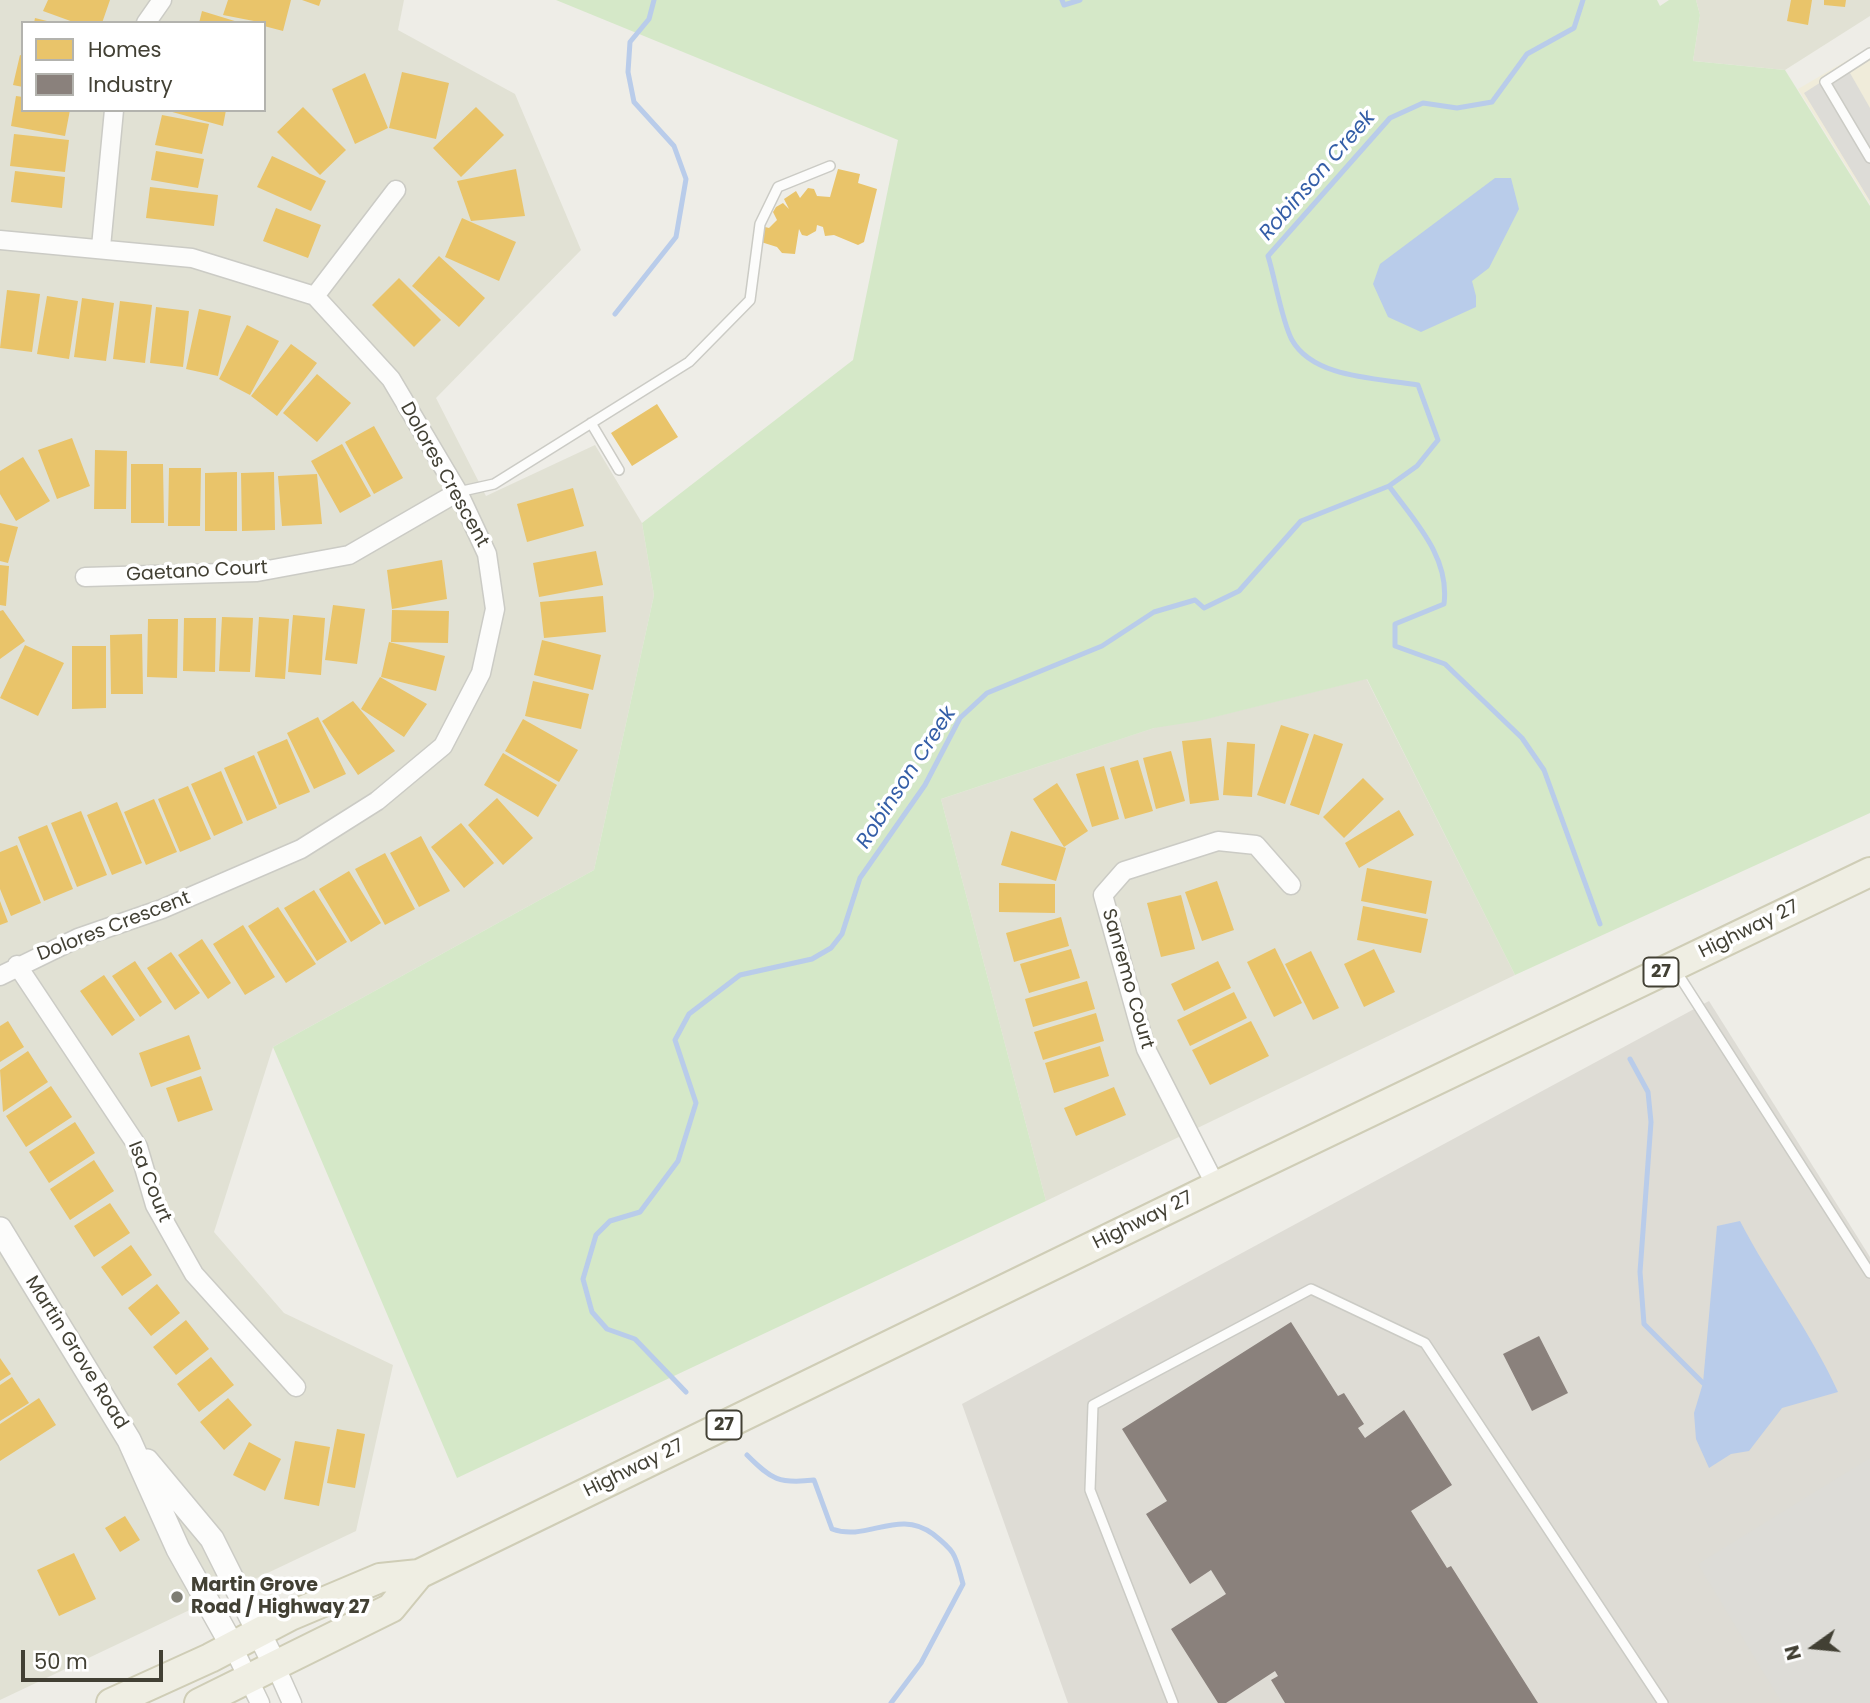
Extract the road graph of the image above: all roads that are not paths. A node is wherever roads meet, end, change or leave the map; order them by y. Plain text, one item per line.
1 (162, 0) edge
2 (147, 21) edge
3 (1870, 54) edge
4 (114, 112) edge
5 (1870, 158) edge
6 (830, 166) dead end
7 (396, 190) dead end
8 (0, 240) edge
9 (101, 247) junction
10 (315, 296) junction
11 (591, 424) junction
12 (619, 470) dead end
13 (458, 492) junction
14 (85, 577) dead end
15 (1870, 872) edge
16 (1291, 885) dead end
17 (18, 965) junction
18 (1673, 967) junction
19 (0, 976) edge
20 (1216, 1186) junction
21 (0, 1229) edge
22 (1870, 1273) edge
23 (296, 1387) dead end
24 (129, 1440) junction
25 (419, 1574) junction
26 (260, 1632) junction
27 (233, 1647) junction
28 (275, 1665) junction
29 (254, 1691) edge
30 (111, 1703) edge
31 (200, 1703) edge
32 (292, 1703) edge
33 (1173, 1703) edge
34 (1663, 1703) edge

1 - 2 street
3 - 5 lane
4 - 9 street
6 - 11 lane
7 - 10 street
8 - 9 street
9 - 10 street
10 - 13 street, Dolores Crescent
11 - 12 lane
11 - 13 lane
13 - 14 street, Gaetano Court
13 - 17 street, Dolores Crescent
15 - 18 main road, Highway 27 / 27
16 - 20 street, Sanremo Court
17 - 19 street, Dolores Crescent
17 - 23 street, Isa Court
18 - 20 main road, Highway 27 / 27
18 - 22 lane
20 - 25 main road, Highway 27 / 27
21 - 24 street, Martin Grove Road
24 - 26 street, Martin Grove Road
24 - 27 street, Martin Grove Road
25 - 26 main road, Highway 27 / 27
25 - 28 main road, Highway 27 / 27
26 - 27 main road, Highway 27 / 27
26 - 28 street, Martin Grove Road
27 - 29 street
27 - 30 main road, Highway 27 / 27
28 - 29 main road, Highway 27 / 27
28 - 32 street
29 - 31 main road, Highway 27 / 27
33 - 34 lane

